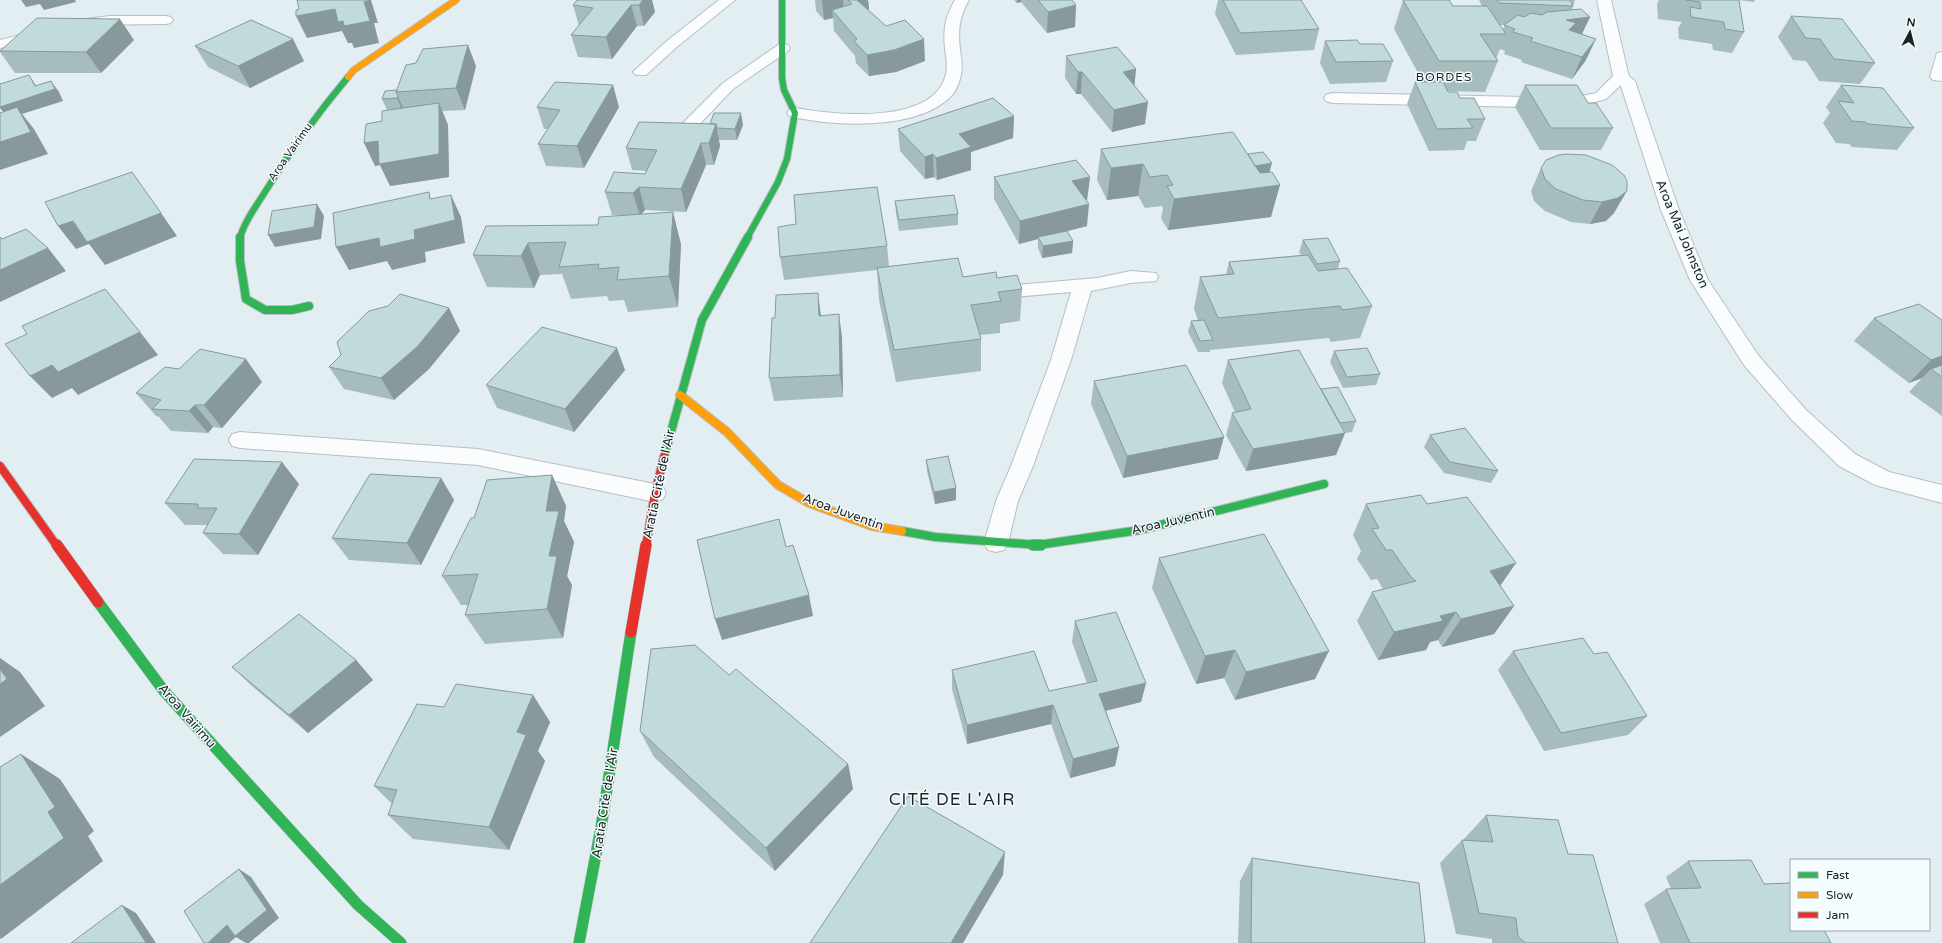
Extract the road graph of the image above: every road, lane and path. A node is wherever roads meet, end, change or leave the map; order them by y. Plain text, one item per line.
1 (456, 0) edge
2 (728, 0) edge
3 (782, 0) edge
4 (962, 0) edge
5 (1604, 0) edge
6 (166, 20) dead end
7 (74, 26) edge
8 (54, 31) edge
9 (0, 44) edge
10 (783, 48) junction
11 (1942, 56) edge
12 (1619, 70) junction
13 (641, 72) dead end
14 (1938, 76) dead end
15 (1332, 98) dead end
16 (794, 113) junction
17 (688, 127) edge
18 (1149, 277) dead end
19 (1083, 285) junction
20 (989, 294) edge
21 (309, 306) dead end
22 (680, 395) junction
23 (240, 440) dead end
24 (0, 466) edge
25 (1324, 484) dead end
26 (655, 493) junction
27 (1942, 494) edge
28 (996, 543) junction
29 (401, 943) edge
30 (579, 943) edge

1 - 21 street, Aroa Vairimu
2 - 13 street
3 - 10 street
4 - 16 street
5 - 12 street
6 - 7 street
8 - 9 street
10 - 16 street
10 - 17 street
11 - 14 street
12 - 15 street
12 - 27 street, Aroa Mai Johnston
16 - 22 street, Aratia Cité de l'Air
18 - 19 street
19 - 20 street
19 - 28 street
22 - 26 street, Aratia Cité de l'Air
22 - 28 street, Aroa Juventin
23 - 26 street
24 - 29 street, Aroa Vairimu
25 - 28 street, Aroa Juventin
26 - 30 street, Aratia Cité de l'Air

